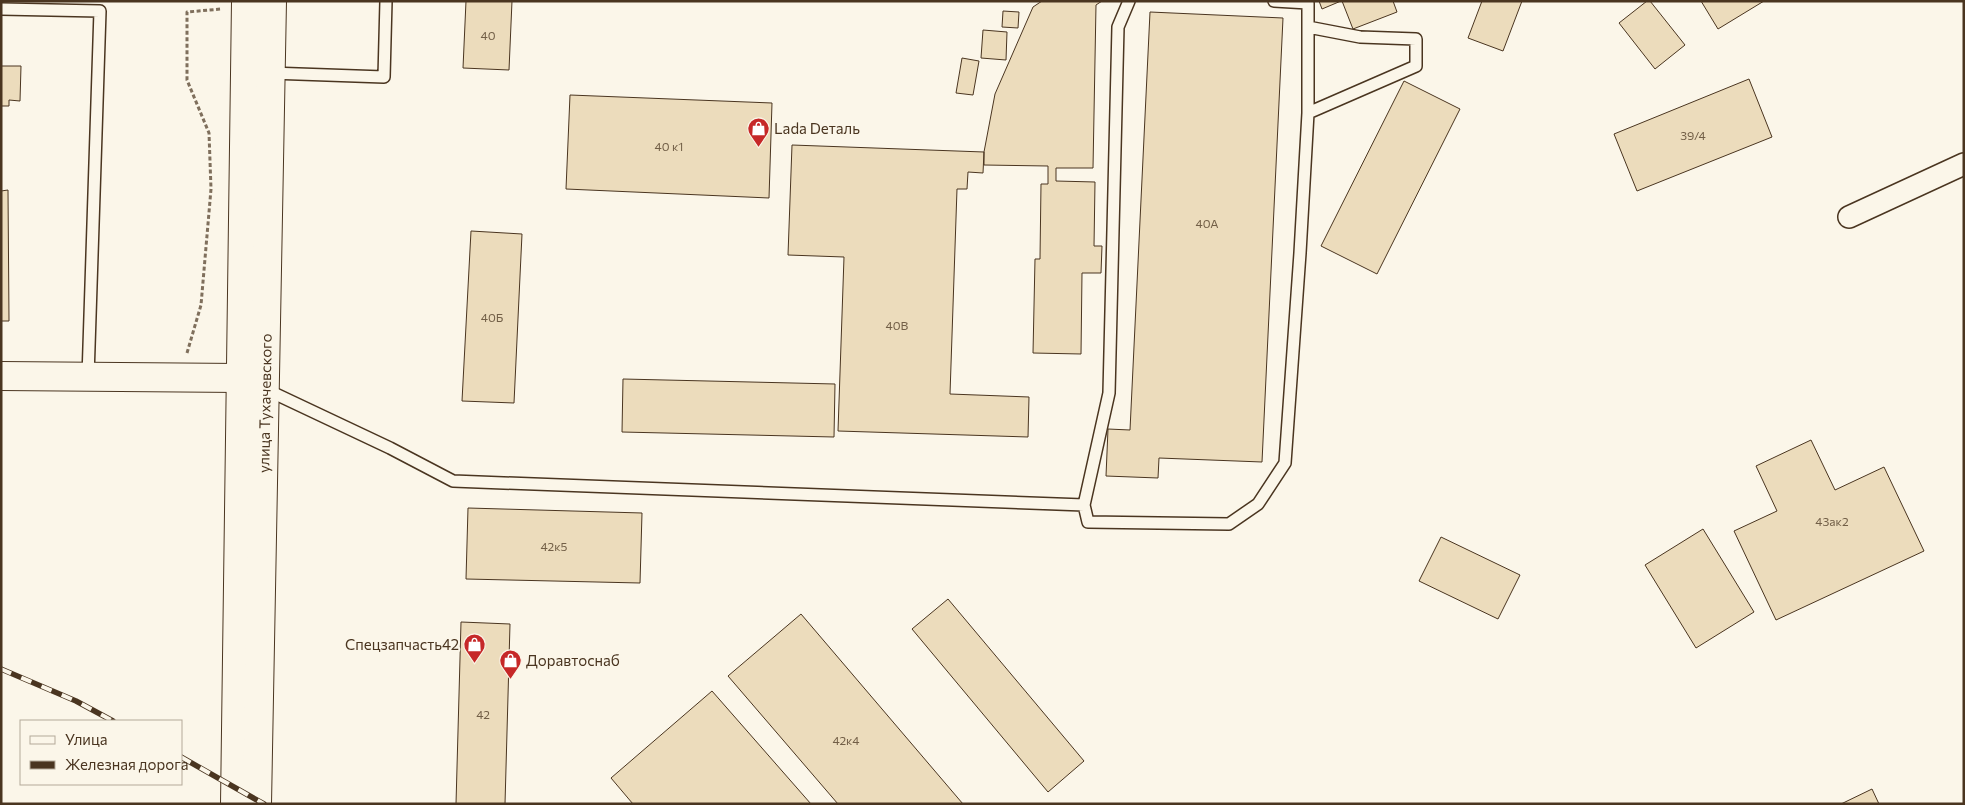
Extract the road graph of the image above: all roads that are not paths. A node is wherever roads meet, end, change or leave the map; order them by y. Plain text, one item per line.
1 (272, 1) edge
2 (386, 1) edge
3 (1129, 1) edge
4 (1274, 1) edge
5 (246, 4) edge
6 (99, 6) edge
7 (1, 8) edge
8 (1308, 27) junction
9 (258, 72) junction
10 (1308, 113) junction
11 (1964, 164) edge
12 (1849, 217) dead end
13 (1, 376) edge
14 (88, 377) junction
15 (252, 383) junction
16 (1084, 505) junction
17 (235, 804) edge
18 (256, 804) edge

1 - 9 main road, улица Тухачевского
2 - 9 lane
3 - 16 lane
4 - 8 lane
5 - 9 main road, улица Тухачевского
6 - 7 lane
6 - 14 lane
8 - 10 lane
8 - 10 lane
9 - 15 main road, улица Тухачевского
10 - 16 lane
11 - 12 street
13 - 14 main road
14 - 15 main road
15 - 16 lane
15 - 17 main road, улица Тухачевского
15 - 18 main road, улица Тухачевского

